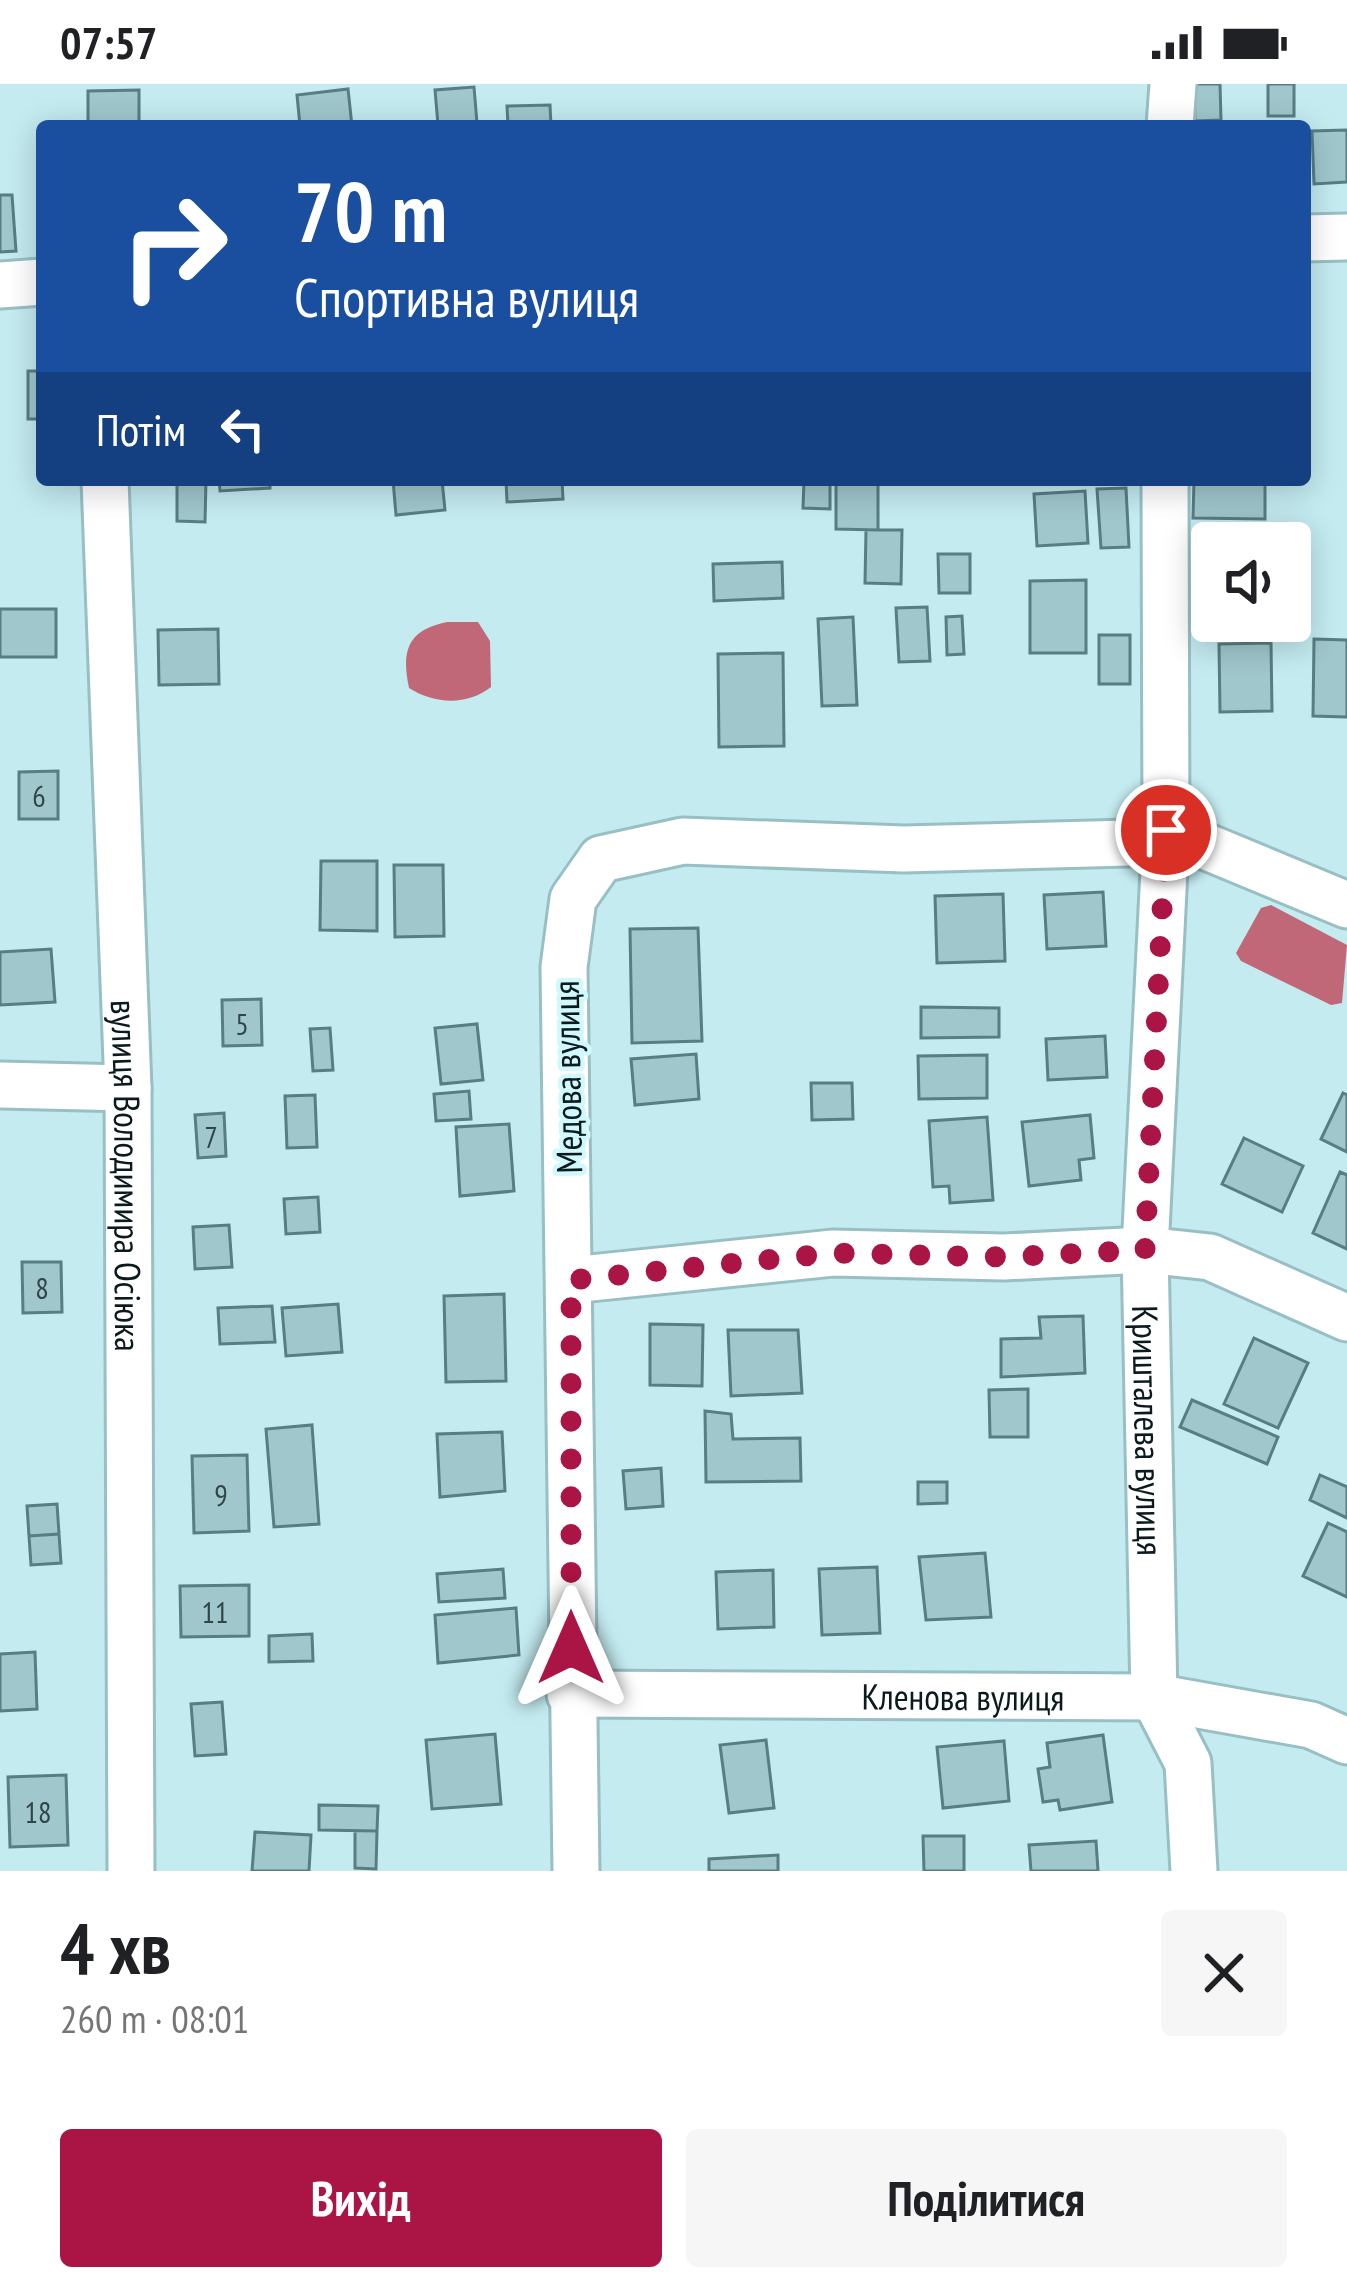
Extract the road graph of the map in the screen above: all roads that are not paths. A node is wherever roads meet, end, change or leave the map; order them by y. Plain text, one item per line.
1 (1173, 84) edge
2 (1170, 120) edge
3 (1347, 237) edge
4 (1311, 238) edge
5 (36, 282) edge
6 (0, 285) edge
7 (105, 486) edge
8 (1165, 486) edge
9 (1166, 836) junction
10 (1347, 905) edge
11 (0, 1085) edge
12 (128, 1088) junction
13 (1145, 1250) junction
14 (571, 1280) junction
15 (1347, 1318) edge
16 (571, 1694) junction
17 (1154, 1697) junction
18 (1347, 1741) edge
19 (130, 1871) edge
20 (576, 1871) edge
21 (1194, 1871) edge

1 - 2 street
3 - 4 street
5 - 6 street
7 - 12 street, вулиця Володимира Осіюка
8 - 9 street, Кришталева вулиця
9 - 10 street
9 - 13 street, Кришталева вулиця
9 - 14 street, Медова вулиця
11 - 12 street
12 - 19 street, вулиця Володимира Осіюка
13 - 14 street
13 - 15 street
13 - 17 street, Кришталева вулиця
14 - 16 street, Медова вулиця
16 - 17 street, Кленова вулиця
16 - 20 street, Медова вулиця
17 - 18 street, Кленова вулиця
17 - 21 street, Кришталева вулиця

